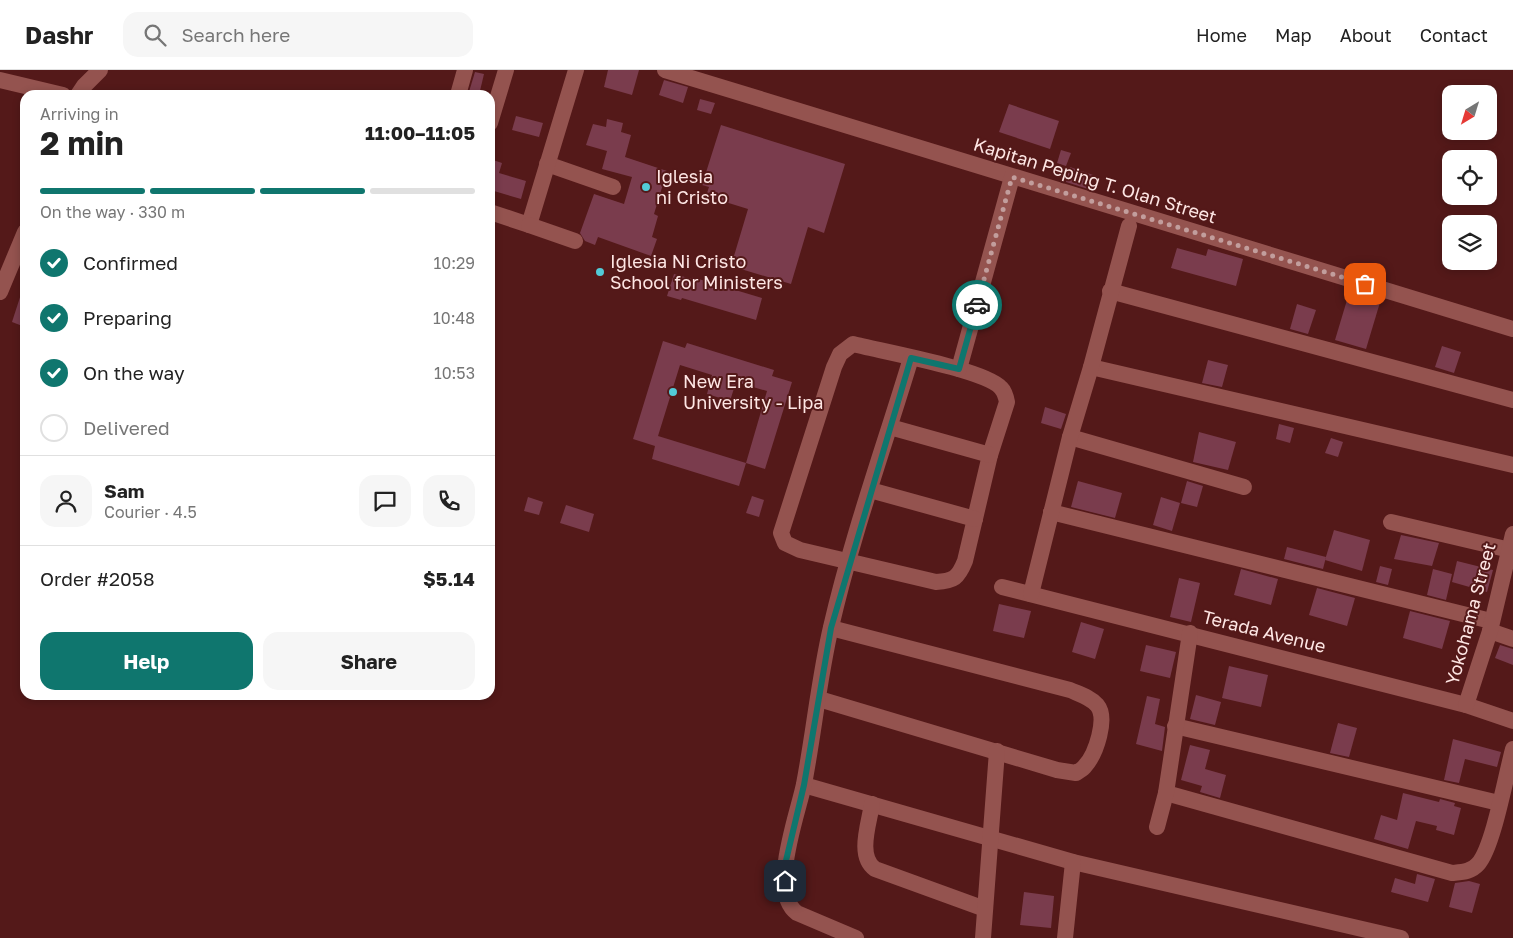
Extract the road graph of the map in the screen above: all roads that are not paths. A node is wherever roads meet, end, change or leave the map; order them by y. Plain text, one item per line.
1 (100, 70) edge
2 (465, 70) edge
3 (506, 70) edge
4 (576, 70) edge
5 (665, 70) edge
6 (0, 80) edge
7 (42, 90) edge
8 (81, 90) edge
9 (459, 90) edge
10 (495, 106) edge
11 (547, 164) junction
12 (1012, 177) junction
13 (613, 187) dead end
14 (495, 214) edge
15 (529, 225) junction
16 (1129, 226) dead end
17 (575, 241) dead end
18 (20, 244) edge
19 (1110, 291) junction
20 (0, 292) edge
21 (1513, 329) edge
22 (911, 358) junction
23 (1091, 367) junction
24 (959, 369) junction
25 (1513, 400) edge
26 (890, 427) junction
27 (1070, 437) junction
28 (990, 455) junction
29 (1513, 465) edge
30 (1244, 486) dead end
31 (870, 490) junction
32 (1051, 512) junction
33 (975, 519) junction
34 (1391, 522) dead end
35 (1513, 534) edge
36 (1510, 550) junction
37 (849, 561) junction
38 (1002, 587) dead end
39 (1031, 594) junction
40 (1491, 626) junction
41 (831, 628) junction
42 (1190, 633) junction
43 (1513, 639) edge
44 (819, 699) junction
45 (1466, 704) junction
46 (1513, 721) edge
47 (1175, 726) junction
48 (1513, 749) edge
49 (997, 752) junction
50 (804, 785) junction
51 (1166, 793) junction
52 (1499, 803) junction
53 (872, 804) junction
54 (1157, 827) dead end
55 (990, 838) junction
56 (1073, 862) junction
57 (986, 909) junction
58 (1067, 937) edge
59 (856, 938) edge
60 (983, 938) edge
61 (1398, 938) edge

1 - 8 street
2 - 9 street
3 - 10 street
4 - 11 street
5 - 12 street, Kapitan Peping T. Olan Street
6 - 7 street
11 - 13 street
11 - 15 street
12 - 21 street, Kapitan Peping T. Olan Street
12 - 24 street
14 - 15 street
15 - 17 street
16 - 19 street
18 - 20 street
19 - 23 street
19 - 25 street
22 - 24 street
22 - 26 street
22 - 37 street
23 - 27 street
23 - 29 street
24 - 28 street
26 - 28 street
26 - 31 street
27 - 30 street
27 - 32 street
28 - 33 street
31 - 33 street
31 - 37 street
32 - 39 street
32 - 40 street
33 - 37 street
34 - 36 street
35 - 36 street, Yokohama Street
36 - 40 street, Yokohama Street
37 - 41 street
38 - 39 street, Terada Avenue
39 - 42 street, Terada Avenue
40 - 43 street
40 - 45 street, Yokohama Street
41 - 44 street
41 - 49 street
42 - 45 street, Terada Avenue
42 - 47 street
44 - 49 street
44 - 50 street
45 - 46 street, Terada Avenue
47 - 51 street
47 - 52 street
48 - 52 street
49 - 55 street
50 - 53 street
50 - 59 street
51 - 52 street
51 - 54 street
53 - 55 street
53 - 57 street
55 - 56 street
55 - 57 street
56 - 58 street
56 - 61 street
57 - 60 street

